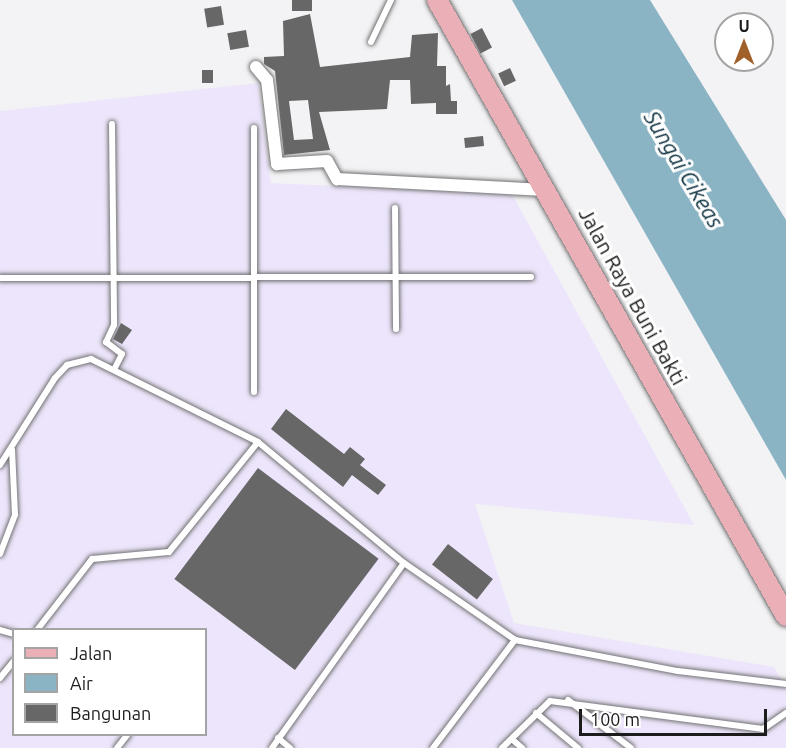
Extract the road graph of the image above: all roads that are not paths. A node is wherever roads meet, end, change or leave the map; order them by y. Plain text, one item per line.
1 (391, 0) edge
2 (437, 0) edge
3 (371, 42) dead end
4 (256, 67) dead end
5 (112, 124) dead end
6 (254, 128) dead end
7 (545, 190) junction
8 (395, 208) dead end
9 (395, 277) junction
10 (531, 277) dead end
11 (0, 278) edge
12 (114, 278) junction
13 (254, 278) junction
14 (396, 329) dead end
15 (115, 369) junction
16 (254, 392) dead end
17 (258, 442) junction
18 (12, 450) junction
19 (0, 465) edge
20 (0, 554) edge
21 (404, 563) junction
22 (786, 616) edge
23 (39, 628) edge
24 (515, 640) junction
25 (12, 663) edge
26 (0, 678) edge
27 (786, 684) edge
28 (567, 700) junction
29 (536, 713) junction
30 (786, 713) edge
31 (127, 736) edge
32 (278, 738) junction
33 (514, 741) junction
34 (117, 748) edge
35 (272, 748) edge
36 (290, 748) edge
37 (433, 748) edge
38 (502, 748) edge
39 (522, 748) edge
40 (578, 748) edge
41 (631, 748) edge

1 - 3 lane
2 - 7 main road, Jalan Raya Buni Bakti
4 - 7 street
5 - 12 lane
6 - 13 lane
7 - 22 main road, Jalan Raya Buni Bakti
8 - 9 lane
9 - 10 lane
9 - 13 lane
9 - 14 lane
11 - 12 lane
12 - 13 lane
12 - 15 lane
13 - 16 lane
15 - 17 lane
15 - 18 lane
17 - 21 lane
17 - 23 lane
18 - 19 lane
18 - 20 lane
21 - 24 lane
21 - 32 lane
24 - 27 lane
24 - 37 lane
25 - 26 lane
28 - 29 lane
28 - 30 lane
28 - 41 lane
29 - 33 lane
29 - 40 lane
31 - 34 lane
32 - 35 lane
32 - 36 lane
33 - 38 lane
33 - 39 lane

